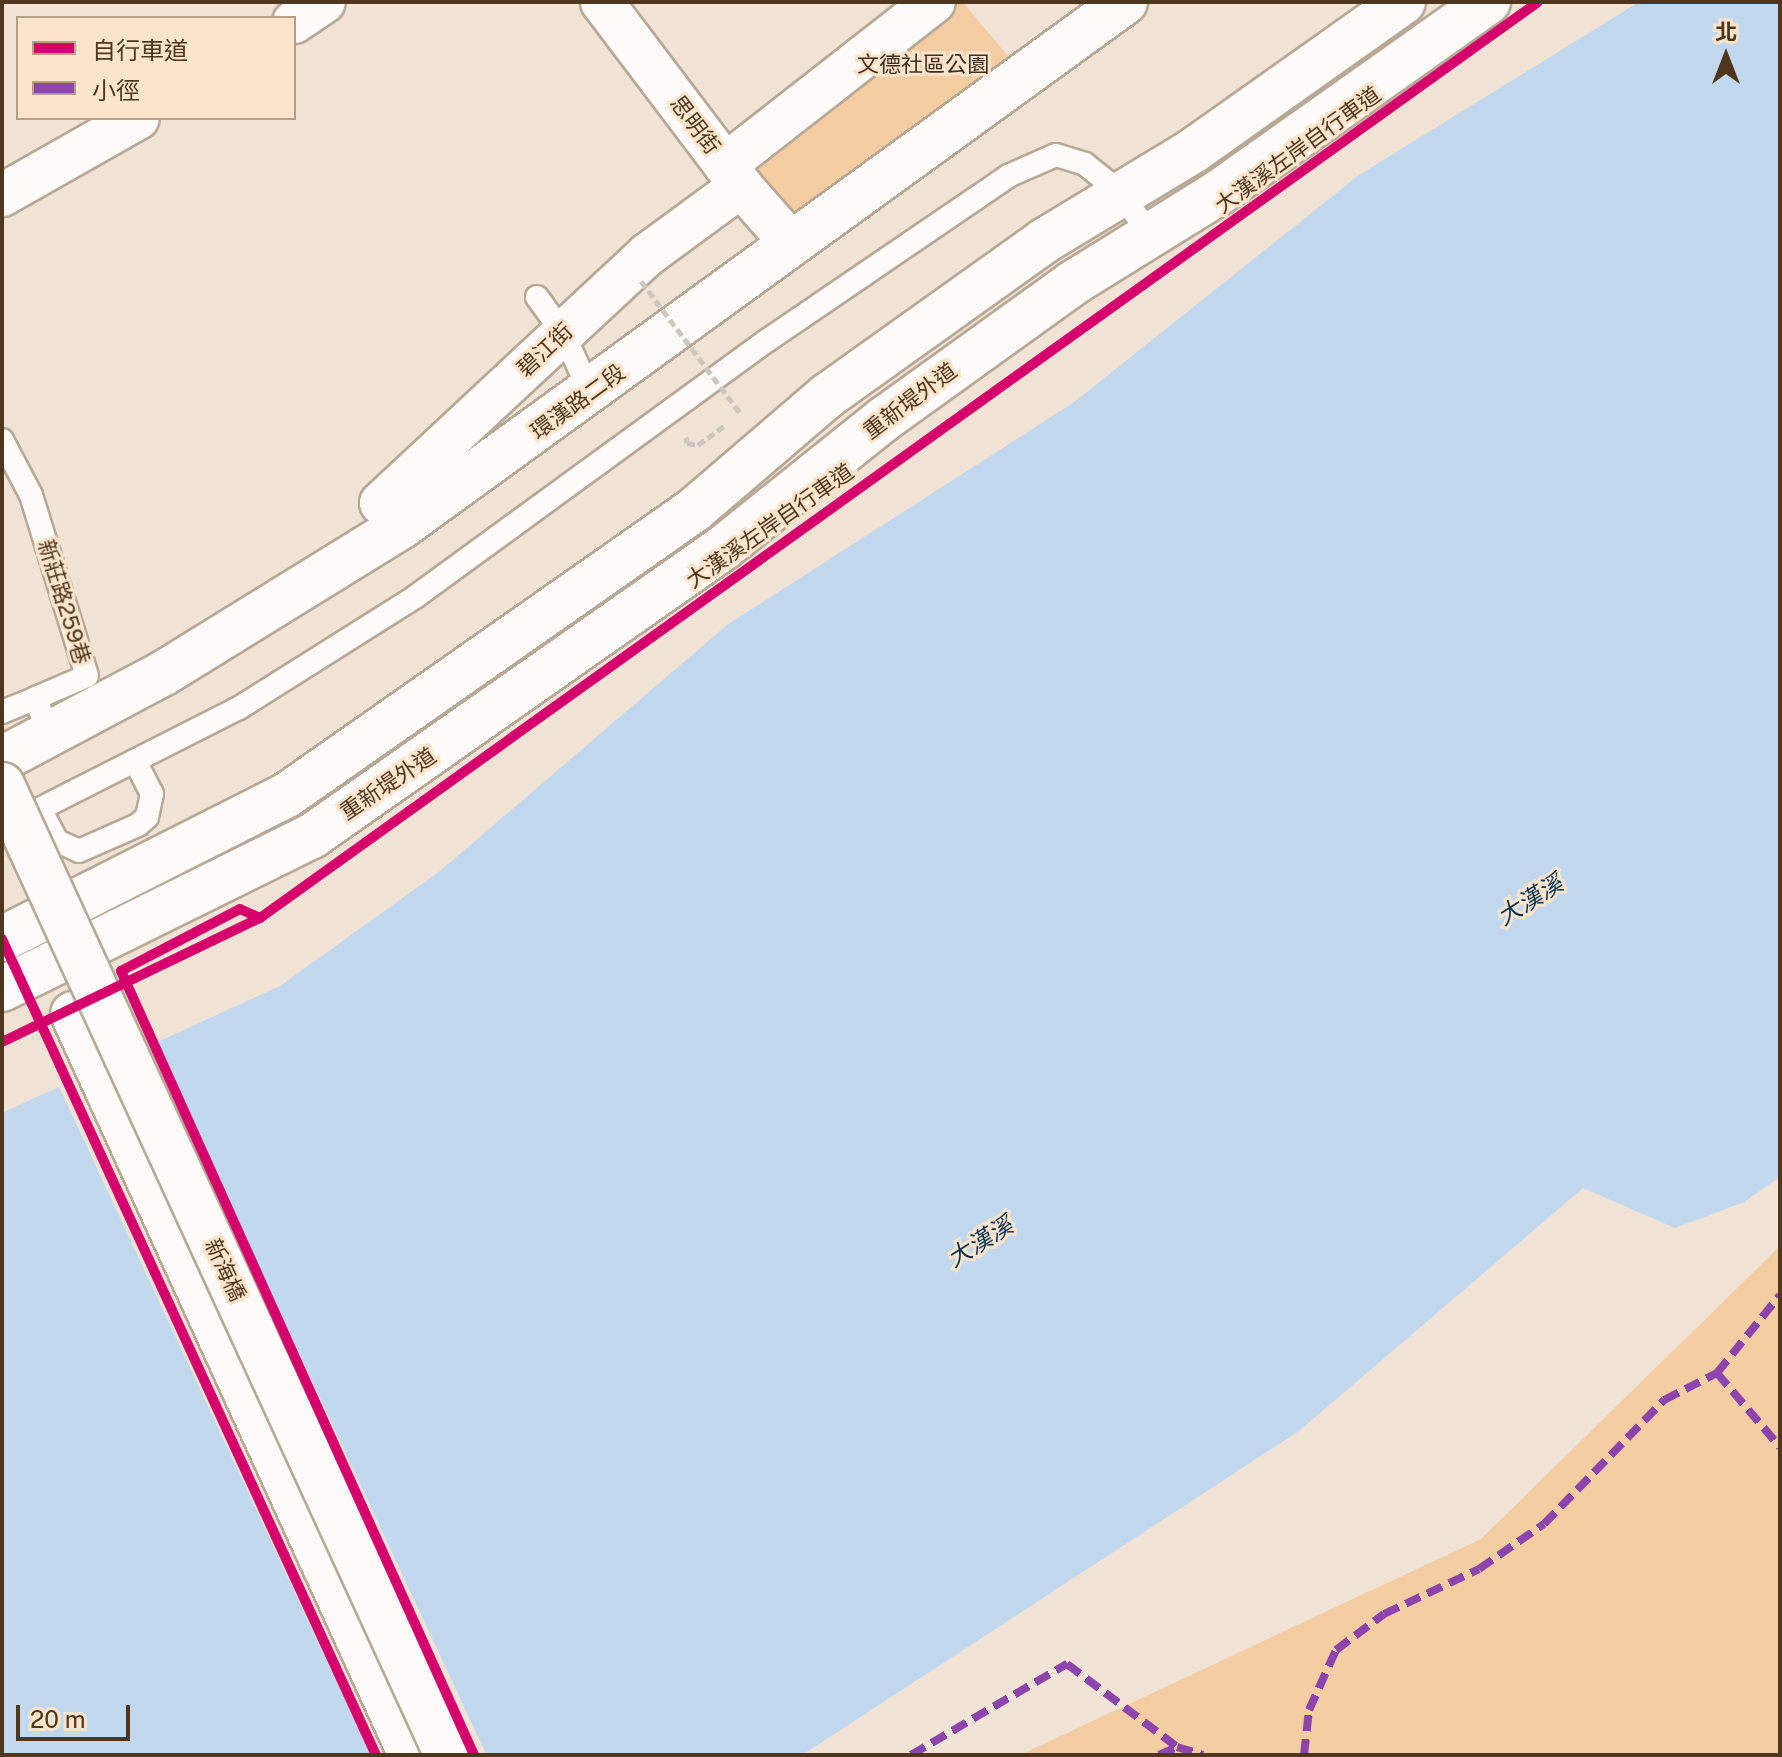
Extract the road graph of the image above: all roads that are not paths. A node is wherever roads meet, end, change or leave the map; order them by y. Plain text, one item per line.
1 (324, 2) edge
2 (602, 2) edge
3 (934, 2) edge
4 (1125, 2) edge
5 (1403, 2) edge
6 (1488, 2) edge
7 (296, 21) edge
8 (134, 120) edge
9 (733, 176) junction
10 (1121, 193) junction
11 (2, 195) edge
12 (1150, 235) junction
13 (792, 244) junction
14 (537, 297) dead end
15 (563, 333) junction
16 (591, 394) junction
17 (2, 440) edge
18 (402, 526) junction
19 (2, 712) edge
20 (42, 718) junction
21 (2, 759) edge
22 (136, 762) junction
23 (2, 785) edge
24 (40, 809) junction
25 (2, 828) edge
26 (2, 858) edge
27 (2, 939) edge
28 (2, 989) edge
29 (411, 1755) edge
30 (447, 1755) edge

1 - 7 street
2 - 9 street, 思明街
3 - 9 street, 碧江街
4 - 13 street, 環漢路二段
5 - 10 street
6 - 12 street, 重新堤外道
8 - 11 street
9 - 13 street, 思明街
9 - 15 street, 碧江街
10 - 12 lane
10 - 22 lane
10 - 27 street
12 - 28 street, 重新堤外道
13 - 16 street, 環漢路二段
14 - 15 lane
15 - 16 lane
15 - 18 street, 碧江街
16 - 18 street, 環漢路二段
17 - 20 lane, 新莊路259巷
18 - 20 street, 環漢路二段
19 - 20 lane
20 - 21 street, 環漢路二段
22 - 24 lane
22 - 24 lane
23 - 30 street, 新海橋, bridge
24 - 25 lane
26 - 29 street, 新海橋

